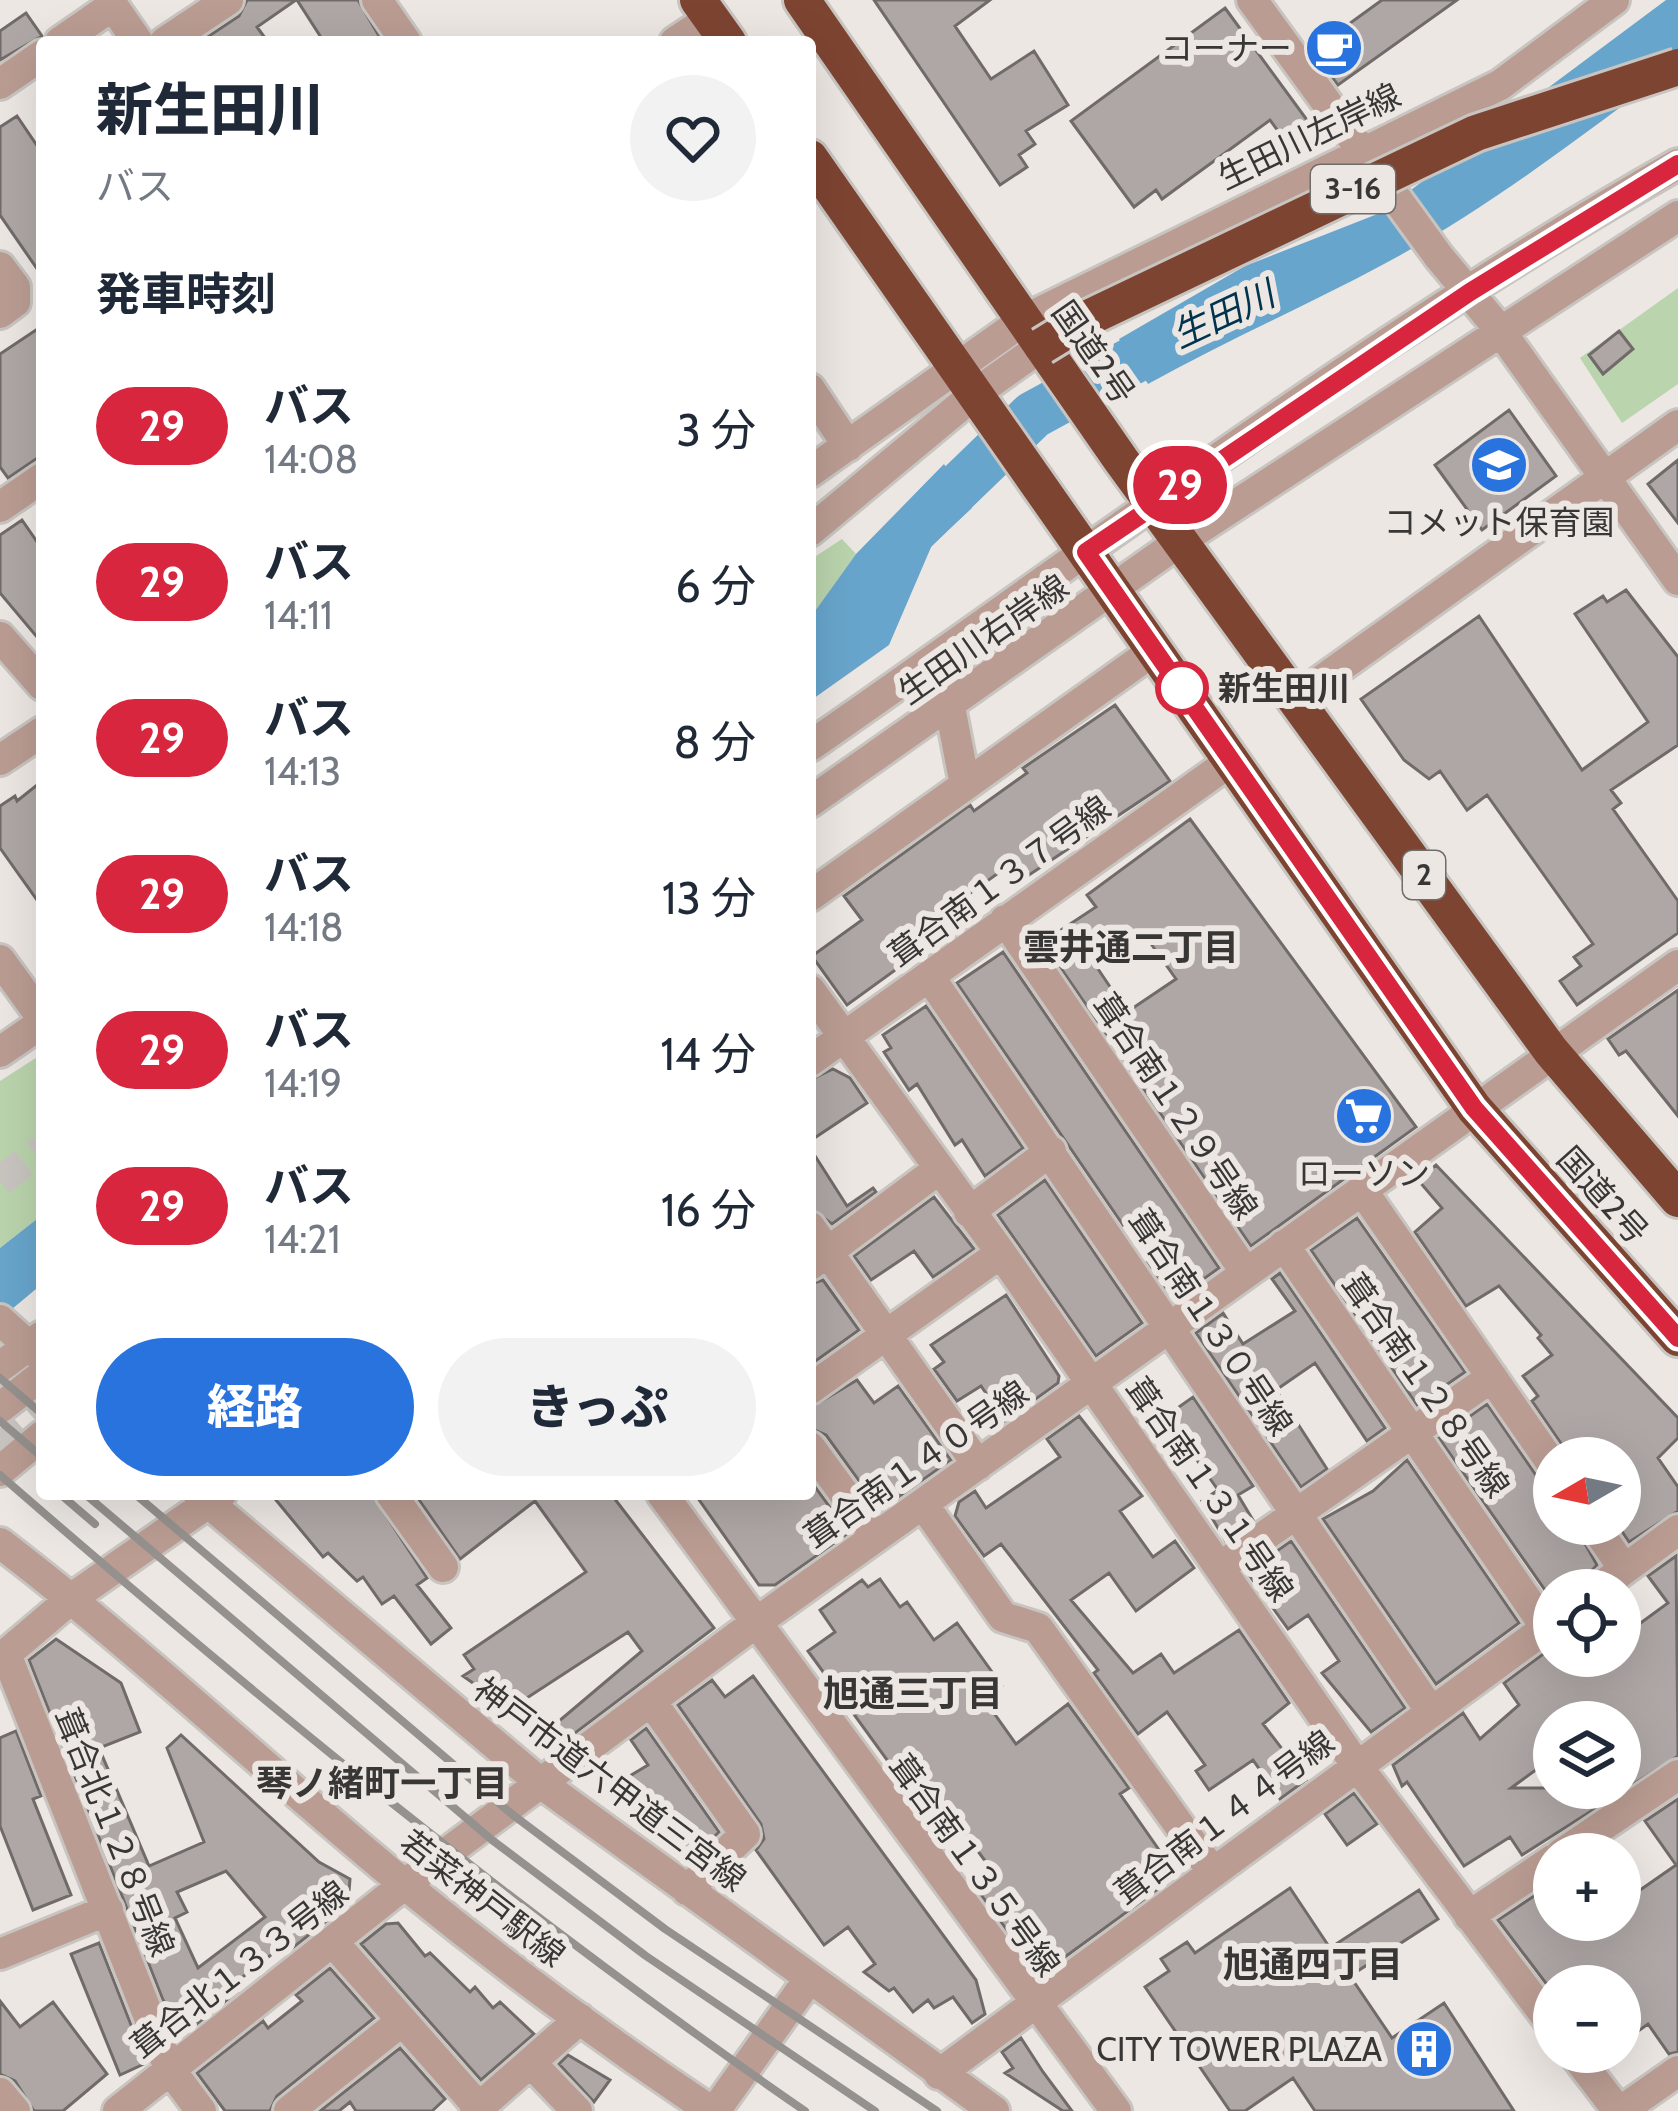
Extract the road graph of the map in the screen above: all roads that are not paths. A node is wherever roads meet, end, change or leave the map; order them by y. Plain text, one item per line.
1 (228, 0) edge
2 (377, 0) edge
3 (802, 0) edge
4 (1252, 0) edge
5 (1614, 0) edge
6 (111, 3) edge
7 (712, 20) edge
8 (68, 36) edge
9 (135, 36) edge
10 (174, 36) edge
11 (402, 36) edge
12 (685, 36) edge
13 (36, 59) edge
14 (1678, 67) edge
15 (0, 84) edge
16 (1360, 150) junction
17 (1678, 164) edge
18 (816, 168) edge
19 (1678, 216) edge
20 (0, 267) edge
21 (1470, 292) junction
22 (0, 313) edge
23 (1499, 329) junction
24 (1033, 333) junction
25 (966, 380) junction
26 (816, 397) edge
27 (1678, 425) edge
28 (848, 446) junction
29 (816, 468) edge
30 (1605, 479) junction
31 (36, 482) edge
32 (1154, 502) junction
33 (0, 507) edge
34 (816, 525) edge
35 (1182, 540) junction
36 (1086, 552) junction
37 (1678, 580) edge
38 (1113, 590) junction
39 (0, 637) edge
40 (1156, 650) junction
41 (36, 679) edge
42 (1297, 698) junction
43 (950, 707) junction
44 (36, 736) edge
45 (816, 742) edge
46 (0, 760) edge
47 (1231, 760) junction
48 (964, 785) junction
49 (816, 798) edge
50 (816, 892) edge
51 (1005, 920) junction
52 (0, 960) edge
53 (1678, 965) edge
54 (929, 976) junction
55 (816, 999) edge
56 (36, 1012) edge
57 (36, 1025) edge
58 (843, 1037) junction
59 (1551, 1051) junction
60 (0, 1052) edge
61 (816, 1057) edge
62 (1474, 1108) junction
63 (1051, 1151) junction
64 (939, 1169) junction
65 (1362, 1190) junction
66 (1678, 1199) edge
67 (969, 1212) junction
68 (1284, 1245) junction
69 (816, 1249) edge
70 (1001, 1253) junction
71 (1246, 1274) junction
72 (1170, 1325) junction
73 (886, 1336) junction
74 (1678, 1338) edge
75 (29, 1346) edge
76 (0, 1367) edge
77 (1492, 1377) junction
78 (1093, 1383) junction
79 (816, 1385) edge
80 (0, 1408) edge
81 (1415, 1434) junction
82 (1533, 1437) edge
83 (36, 1441) edge
84 (816, 1455) edge
85 (978, 1465) junction
86 (0, 1471) edge
87 (204, 1500) edge
88 (214, 1500) edge
89 (396, 1500) edge
90 (666, 1500) edge
91 (923, 1504) junction
92 (1297, 1514) junction
93 (1678, 1530) edge
94 (876, 1537) junction
95 (0, 1543) edge
96 (1607, 1545) edge
97 (443, 1567) dead end
98 (1220, 1567) junction
99 (1624, 1569) joint
100 (72, 1598) junction
101 (1533, 1601) edge
102 (754, 1624) junction
103 (1533, 1637) edge
104 (651, 1701) junction
105 (1430, 1710) junction
106 (1355, 1763) junction
107 (1678, 1775) edge
108 (542, 1784) junction
109 (1593, 1833) edge
110 (1212, 1871) junction
111 (1533, 1873) edge
112 (404, 1884) junction
113 (687, 1890) junction
114 (108, 1910) junction
115 (1469, 1916) junction
116 (333, 1942) junction
117 (0, 1954) edge
118 (809, 1979) junction
119 (1533, 2000) edge
120 (1033, 2006) junction
121 (580, 2019) junction
122 (403, 2020) junction
123 (532, 2064) junction
124 (169, 2068) junction
125 (1678, 2071) edge
126 (1589, 2073) edge
127 (939, 2074) junction
128 (0, 2092) edge
129 (1110, 2108) edge
130 (702, 2109) edge
131 (479, 2110) edge
132 (15, 2111) edge
133 (118, 2111) edge
134 (201, 2111) edge
135 (289, 2111) edge
136 (577, 2111) edge
137 (994, 2111) edge
138 (1619, 2111) edge

1 - 10 street
2 - 11 street
3 - 24 highway, 国道2号 / 2
4 - 16 street
5 - 16 street, 生田川左岸線
6 - 8 street
6 - 9 street
7 - 12 street
13 - 15 street
14 - 24 highway, 3-16, bridge
16 - 21 street
16 - 24 street, 生田川左岸線
17 - 21 street, 生田川右岸線
18 - 25 highway, 国道2号
19 - 23 street, 生田川右岸線
20 - 22 street
21 - 23 street
21 - 32 street, 生田川右岸線
23 - 30 street
23 - 35 street, 生田川右岸線
24 - 25 street, 生田川左岸線
24 - 32 highway, 国道2号 / 2
25 - 28 street
25 - 34 street
25 - 36 highway, 国道2号
26 - 28 street
27 - 30 street
28 - 29 street
30 - 37 street
30 - 42 street
31 - 33 street
32 - 35 highway, 国道2号 / 2
32 - 36 street, 生田川右岸線
35 - 38 street, 生田川右岸線
35 - 42 highway, 国道2号 / 2
36 - 38 highway, 国道2号
36 - 45 street, 生田川右岸線
38 - 40 highway, 国道2号
38 - 43 street, 生田川右岸線
39 - 41 street
40 - 47 highway, 国道2号
40 - 48 street
42 - 59 highway, 国道2号 / 2
43 - 48 street
43 - 49 street, 生田川右岸線
44 - 46 street
47 - 51 street, 葺合南１３７号線
47 - 62 highway, 国道2号
48 - 50 street
51 - 54 street, 葺合南１３７号線
51 - 71 street, 葺合南１２９号線
52 - 56 street
53 - 59 street, 葺合南１４０号線
54 - 58 street, 葺合南１３７号線
54 - 63 street, 葺合南１３０号線
55 - 58 street, 葺合南１３１号線
57 - 60 street
58 - 61 street, 葺合南１３７号線
58 - 64 street, 葺合南１３１号線
59 - 62 street, 葺合南１４０号線
59 - 66 highway, 国道2号 / 2
62 - 65 street, 葺合南１４０号線
62 - 74 highway, 国道2号
63 - 67 street
63 - 72 street, 葺合南１３０号線
64 - 67 street, 葺合南１３１号線
64 - 69 street
65 - 68 street, 葺合南１４０号線
65 - 77 street
67 - 70 street, 葺合南１３１号線
68 - 71 street, 葺合南１４０号線
68 - 81 street, 葺合南１２８号線
69 - 73 street
70 - 73 street
70 - 78 street, 葺合南１３１号線
71 - 72 street, 葺合南１４０号線
72 - 78 street, 葺合南１４０号線
72 - 92 street, 葺合南１３０号線
73 - 79 street
73 - 85 street
75 - 76 street
75 - 80 street
77 - 81 street
77 - 82 street
78 - 85 street, 葺合南１４０号線
78 - 98 street, 葺合南１３１号線
81 - 92 street
81 - 101 street, 葺合南１２８号線
83 - 86 street
84 - 94 street
85 - 91 street, 葺合南１４０号線
87 - 100 street
88 - 108 street, 神戸市道六甲道三宮線
89 - 97 street
90 - 102 street, 葺合南１３５号線
91 - 94 street, 葺合南１４０号線
91 - 110 street
92 - 98 street
92 - 105 street, 葺合南１３０号線
93 - 99 street
94 - 102 street, 葺合南１４０号線
95 - 100 street, 若菜神戸駅線
96 - 99 street
98 - 106 street, 葺合南１３１号線
100 - 112 street, 若菜神戸駅線
100 - 114 street, 葺合北１２８号線
102 - 104 street, 葺合南１４０号線
102 - 120 street, 葺合南１３５号線
103 - 105 street, 葺合南１４４号線
104 - 108 street, 葺合南１４０号線
104 - 113 street
105 - 106 street, 葺合南１４４号線
106 - 110 street, 葺合南１４４号線
106 - 115 street, 葺合南１３１号線
107 - 109 street
108 - 112 street, 葺合南１４０号線
108 - 113 street, 神戸市道六甲道三宮線
110 - 120 street, 葺合南１４４号線
111 - 115 street
112 - 116 street, 葺合北１３３号線
112 - 121 street, 若菜神戸駅線
113 - 118 street, 神戸市道六甲道三宮線
114 - 117 street
114 - 124 street, 葺合北１２８号線
115 - 119 street, 葺合南１３１号線
116 - 122 street
116 - 124 street, 葺合北１３３号線
118 - 127 street, 神戸市道六甲道三宮線
118 - 130 street
120 - 127 street, 葺合南１４４号線
120 - 129 street, 葺合南１３５号線
121 - 123 street
121 - 130 street, 若菜神戸駅線
122 - 131 street
122 - 135 street
123 - 131 street
123 - 136 street
124 - 133 street, 葺合北１３３号線
124 - 134 street, 葺合北１２８号線
125 - 138 street
126 - 138 street
127 - 137 street, 神戸市道六甲道三宮線
128 - 132 street

